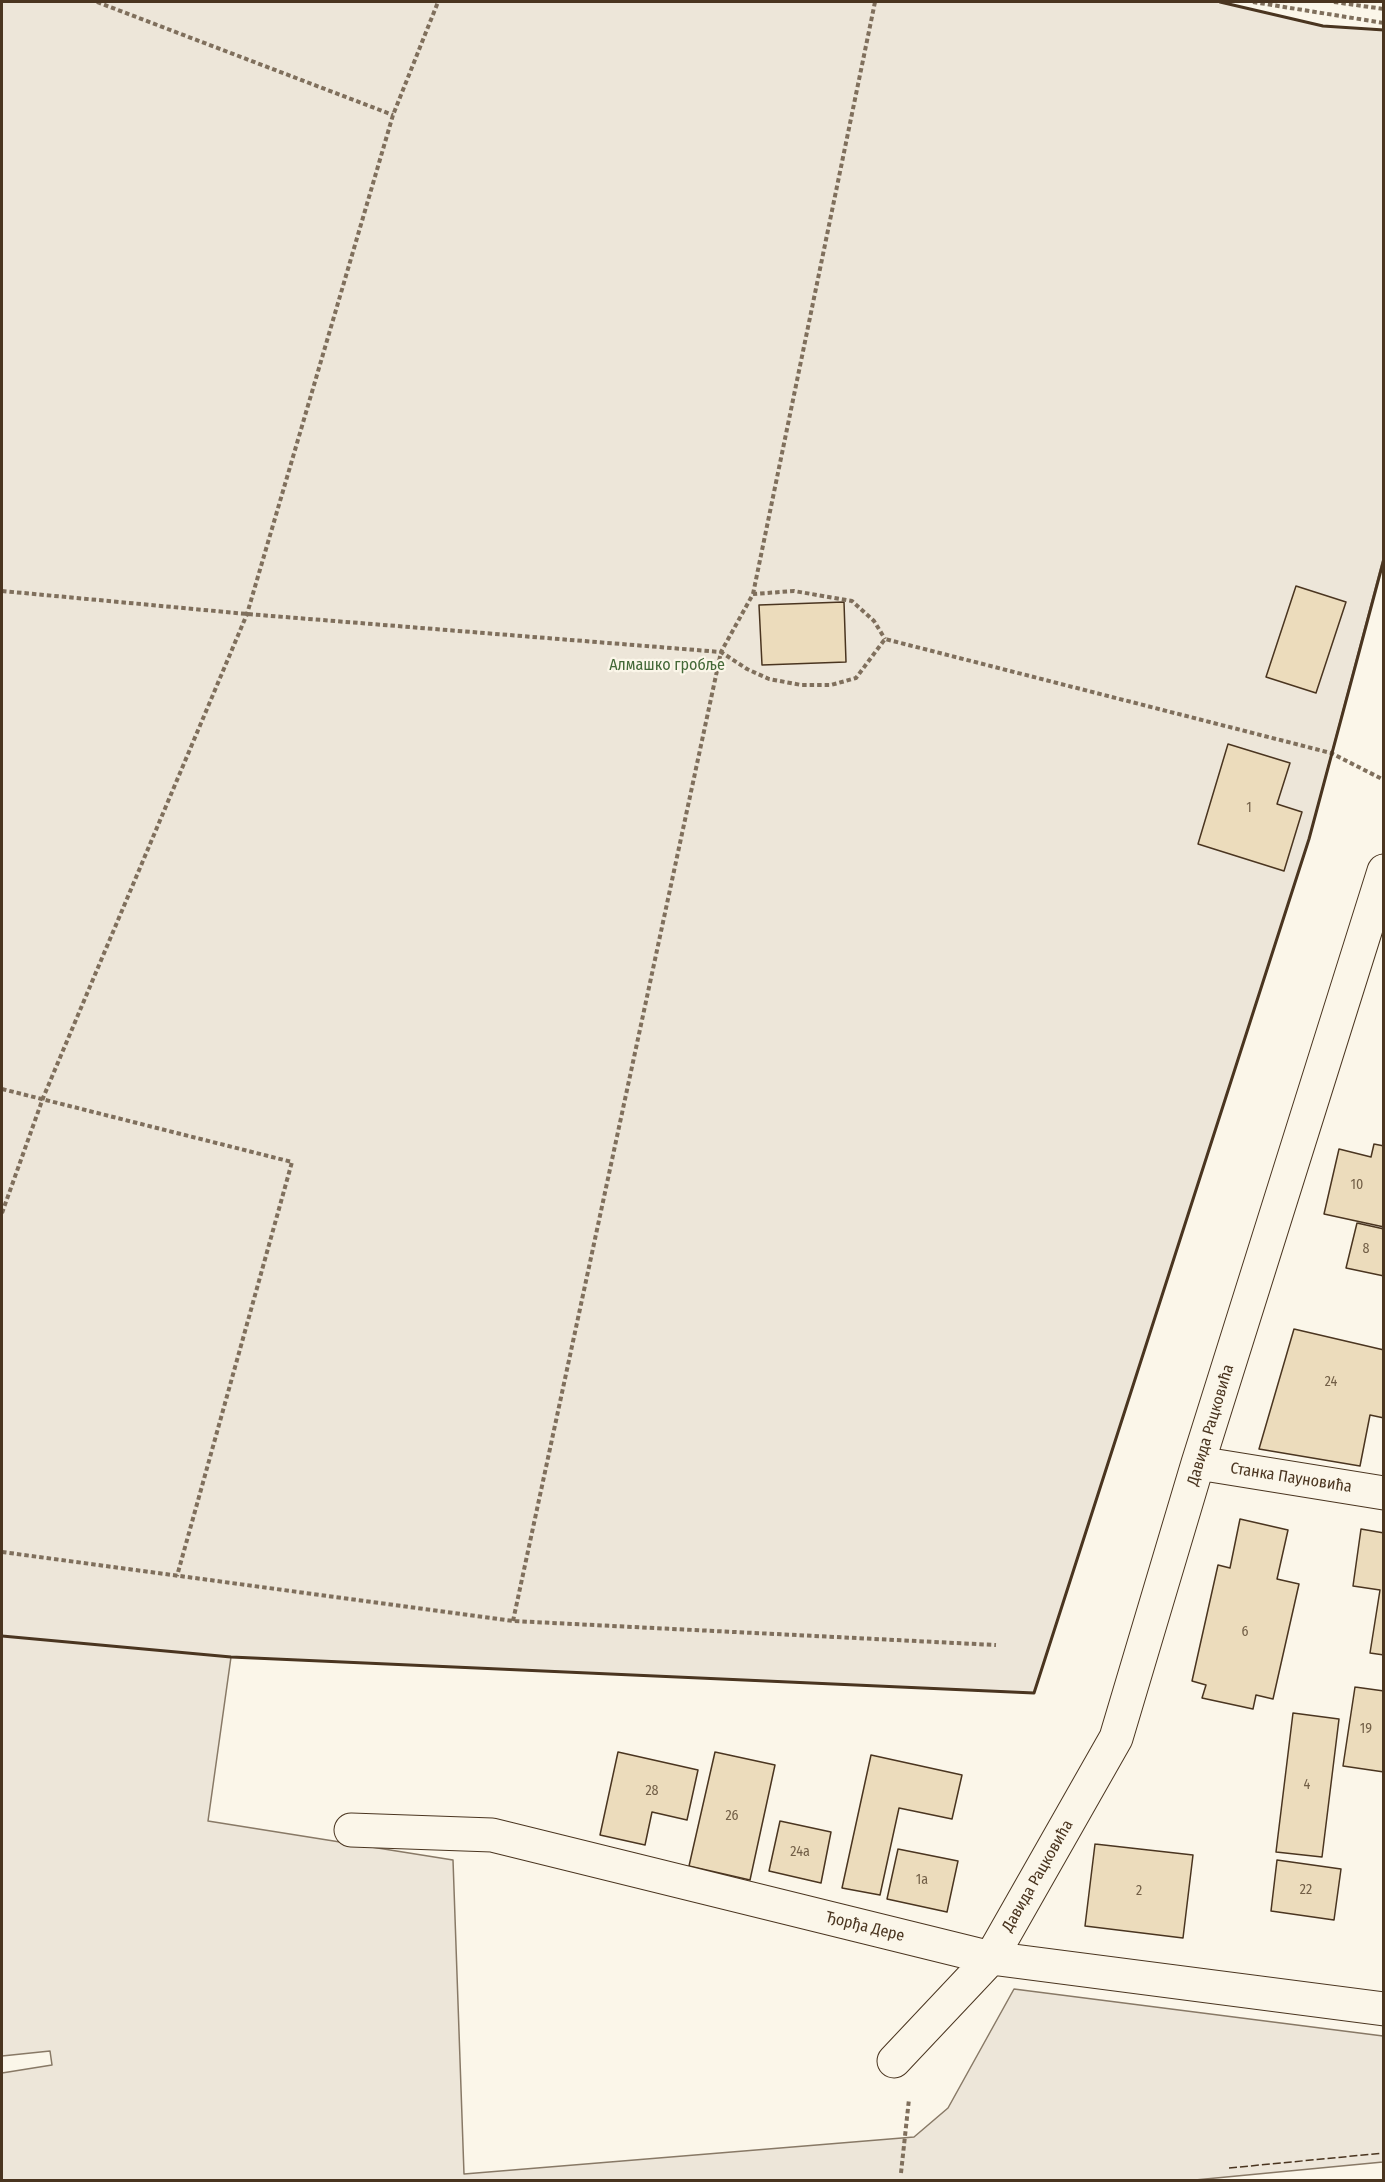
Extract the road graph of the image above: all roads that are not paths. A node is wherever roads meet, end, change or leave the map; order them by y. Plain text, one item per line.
1 (1383, 876) edge
2 (1198, 1463) junction
3 (1383, 1492) edge
4 (351, 1830) dead end
5 (991, 1958) junction
6 (1383, 2009) edge
7 (894, 2061) dead end

1 - 2 street, Давида Рацковића
2 - 3 street, Станка Пауновића
2 - 5 street, Давида Рацковића
4 - 5 street, Ђорђа Дере
5 - 6 street, Ђорђа Дере
5 - 7 street, Давида Рацковића

